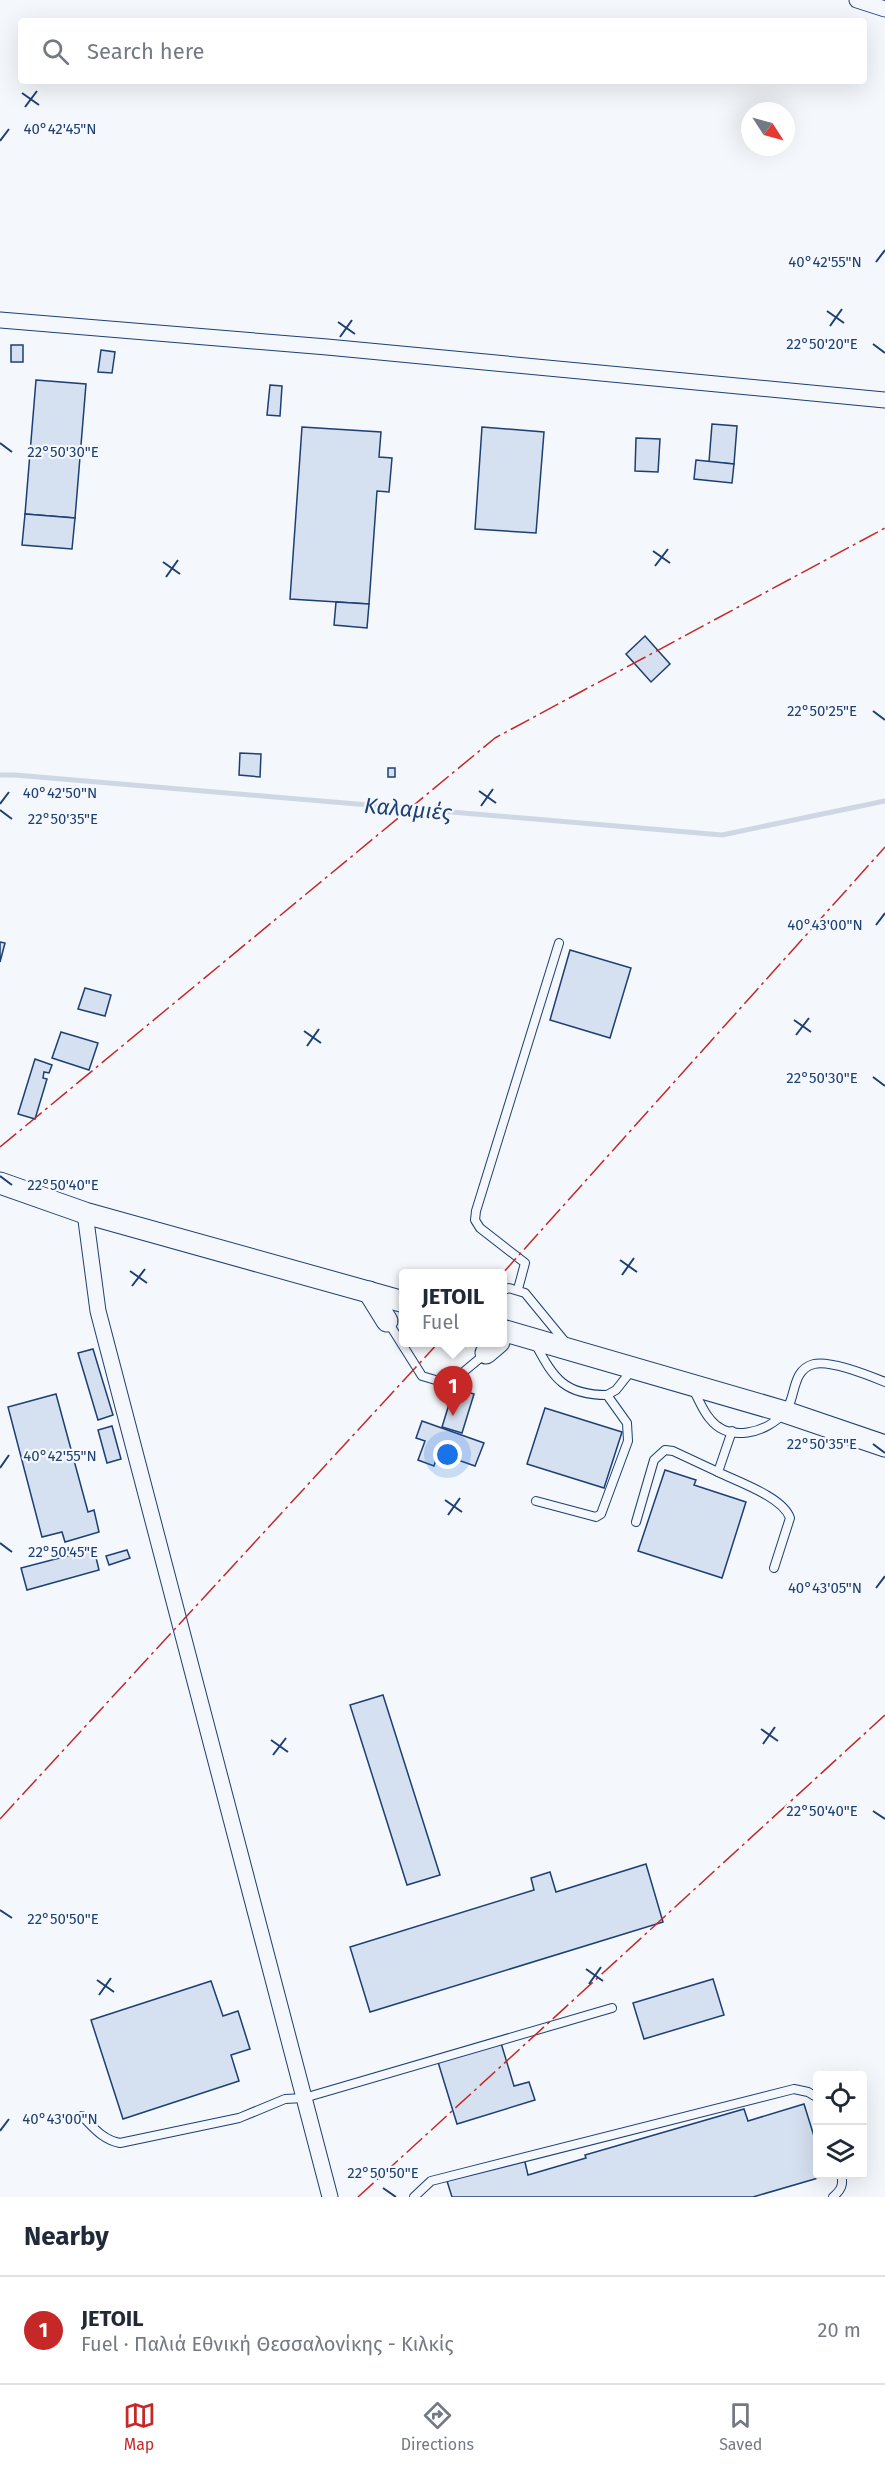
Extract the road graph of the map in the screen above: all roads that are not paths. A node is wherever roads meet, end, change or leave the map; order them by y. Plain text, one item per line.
1 (857, 0) edge
2 (885, 9) edge
3 (0, 320) edge
4 (885, 400) edge
5 (559, 943) dead end
6 (0, 1183) edge
7 (86, 1213) junction
8 (507, 1289) edge
9 (518, 1289) junction
10 (369, 1292) junction
11 (399, 1301) edge
12 (387, 1321) joint
13 (533, 1338) junction
14 (399, 1340) edge
15 (507, 1340) edge
16 (404, 1347) edge
17 (492, 1347) edge
18 (571, 1349) junction
19 (633, 1367) junction
20 (885, 1382) edge
21 (690, 1384) junction
22 (607, 1395) junction
23 (785, 1412) junction
24 (732, 1431) junction
25 (885, 1446) edge
26 (718, 1472) junction
27 (536, 1501) dead end
28 (636, 1522) dead end
29 (774, 1568) dead end
30 (612, 2008) dead end
31 (813, 2095) edge
32 (304, 2098) junction
33 (82, 2116) dead end
34 (842, 2179) edge
35 (330, 2197) edge
36 (414, 2197) edge
37 (833, 2197) edge

1 - 2 street
3 - 4 street
5 - 9 lane
6 - 7 main road
7 - 10 main road
7 - 32 street
8 - 9 lane
9 - 18 lane
10 - 11 main road
10 - 12 main road
12 - 14 lane
13 - 15 main road
13 - 18 main road
13 - 22 lane
16 - 17 lane
18 - 19 main road
19 - 21 main road
19 - 22 lane
20 - 23 lane
21 - 23 main road
21 - 24 lane
22 - 27 lane
23 - 24 lane
23 - 25 main road
24 - 26 lane
26 - 28 lane
26 - 29 lane
30 - 32 lane
31 - 36 lane
32 - 33 lane
32 - 35 street
34 - 37 lane

